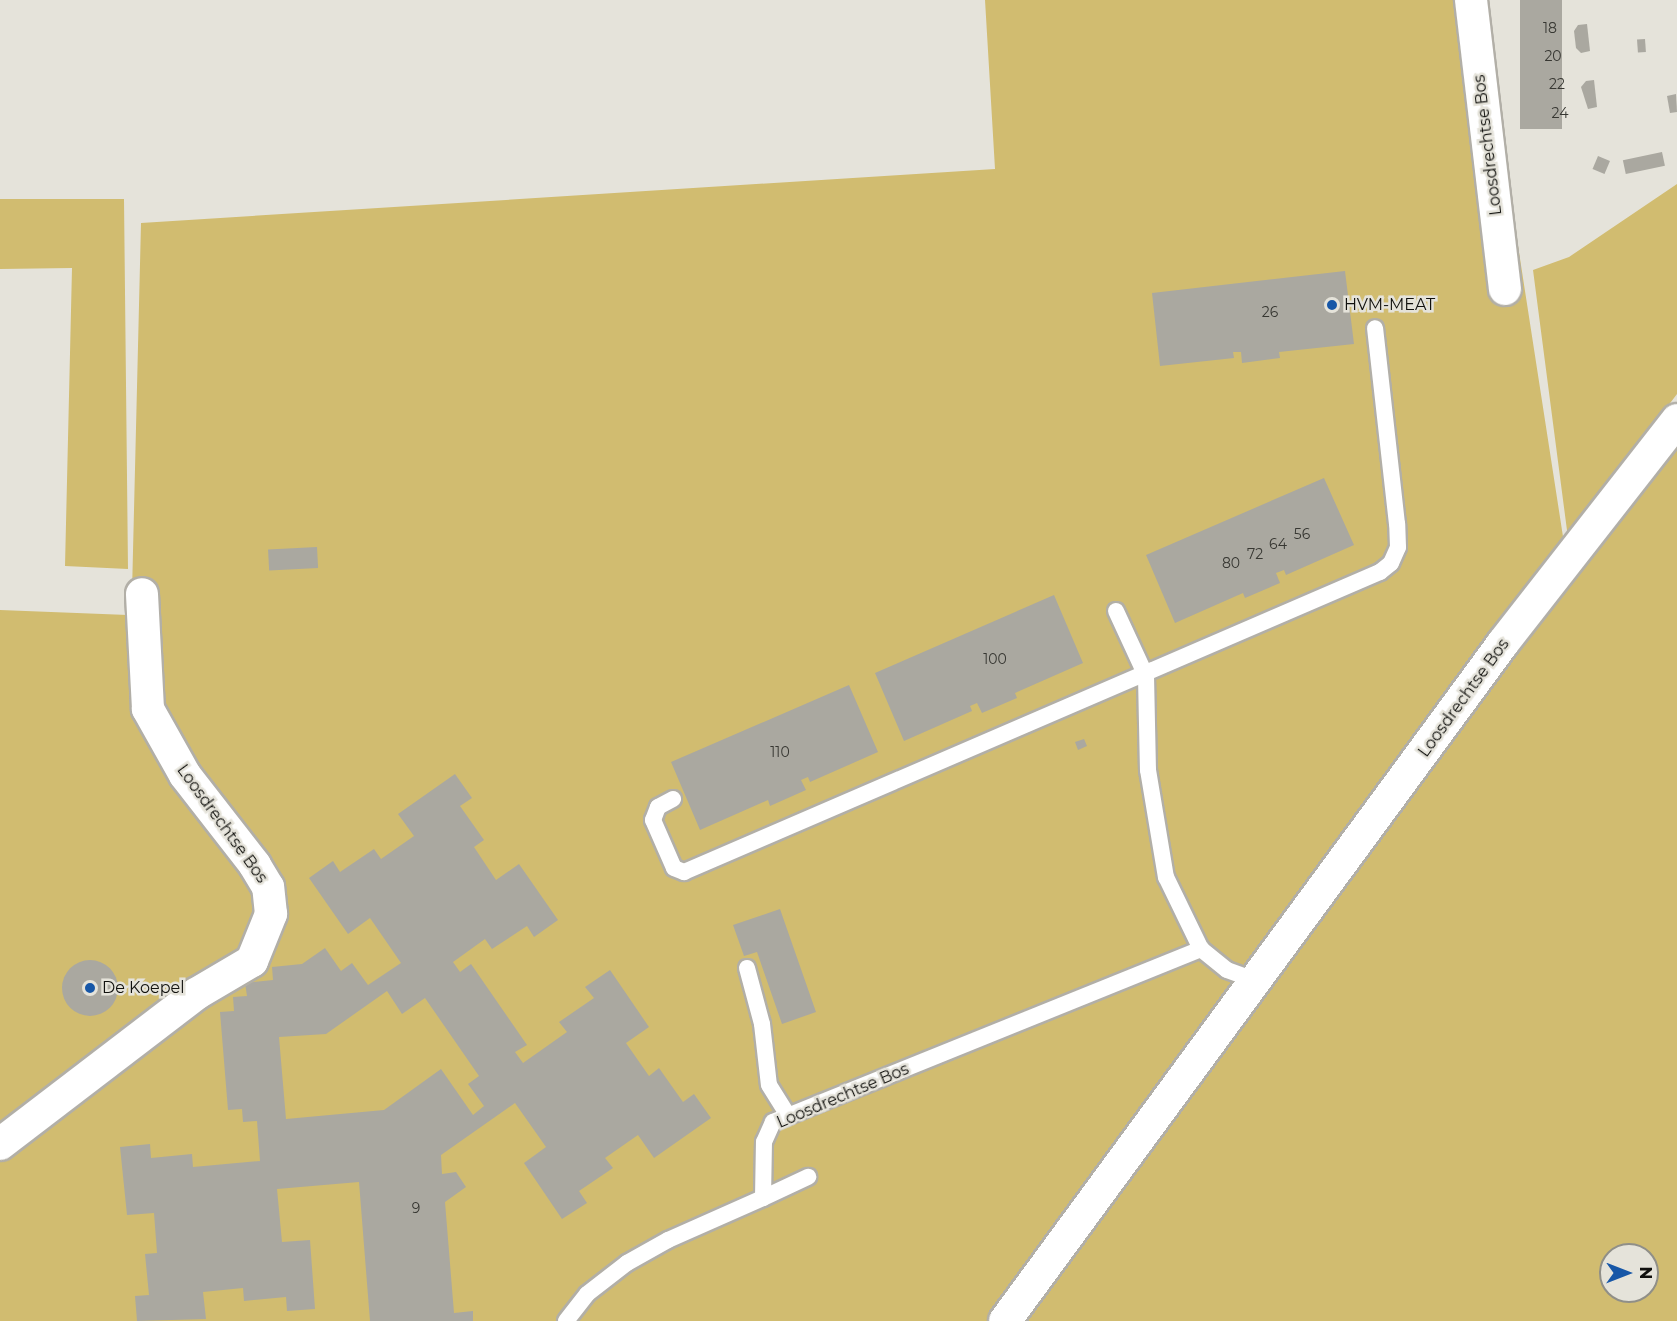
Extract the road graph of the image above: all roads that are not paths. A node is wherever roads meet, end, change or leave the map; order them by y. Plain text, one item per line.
1 (1471, 0) edge
2 (1505, 289) dead end
3 (1374, 328) dead end
4 (1677, 420) edge
5 (142, 594) dead end
6 (1116, 611) dead end
7 (1146, 676) junction
8 (673, 799) dead end
9 (1201, 949) junction
10 (747, 968) dead end
11 (1256, 980) junction
12 (788, 1116) junction
13 (0, 1144) edge
14 (808, 1177) dead end
15 (763, 1198) junction
16 (566, 1321) edge
17 (1005, 1321) edge

1 - 2 street, Loosdrechtse Bos
3 - 7 lane
4 - 11 street, Loosdrechtse Bos
5 - 13 street, Loosdrechtse Bos
6 - 7 lane
7 - 8 lane
7 - 9 lane
9 - 11 lane
9 - 12 lane, Loosdrechtse Bos
10 - 12 lane
11 - 17 street, Loosdrechtse Bos
12 - 15 lane, Loosdrechtse Bos
14 - 15 lane
15 - 16 lane

